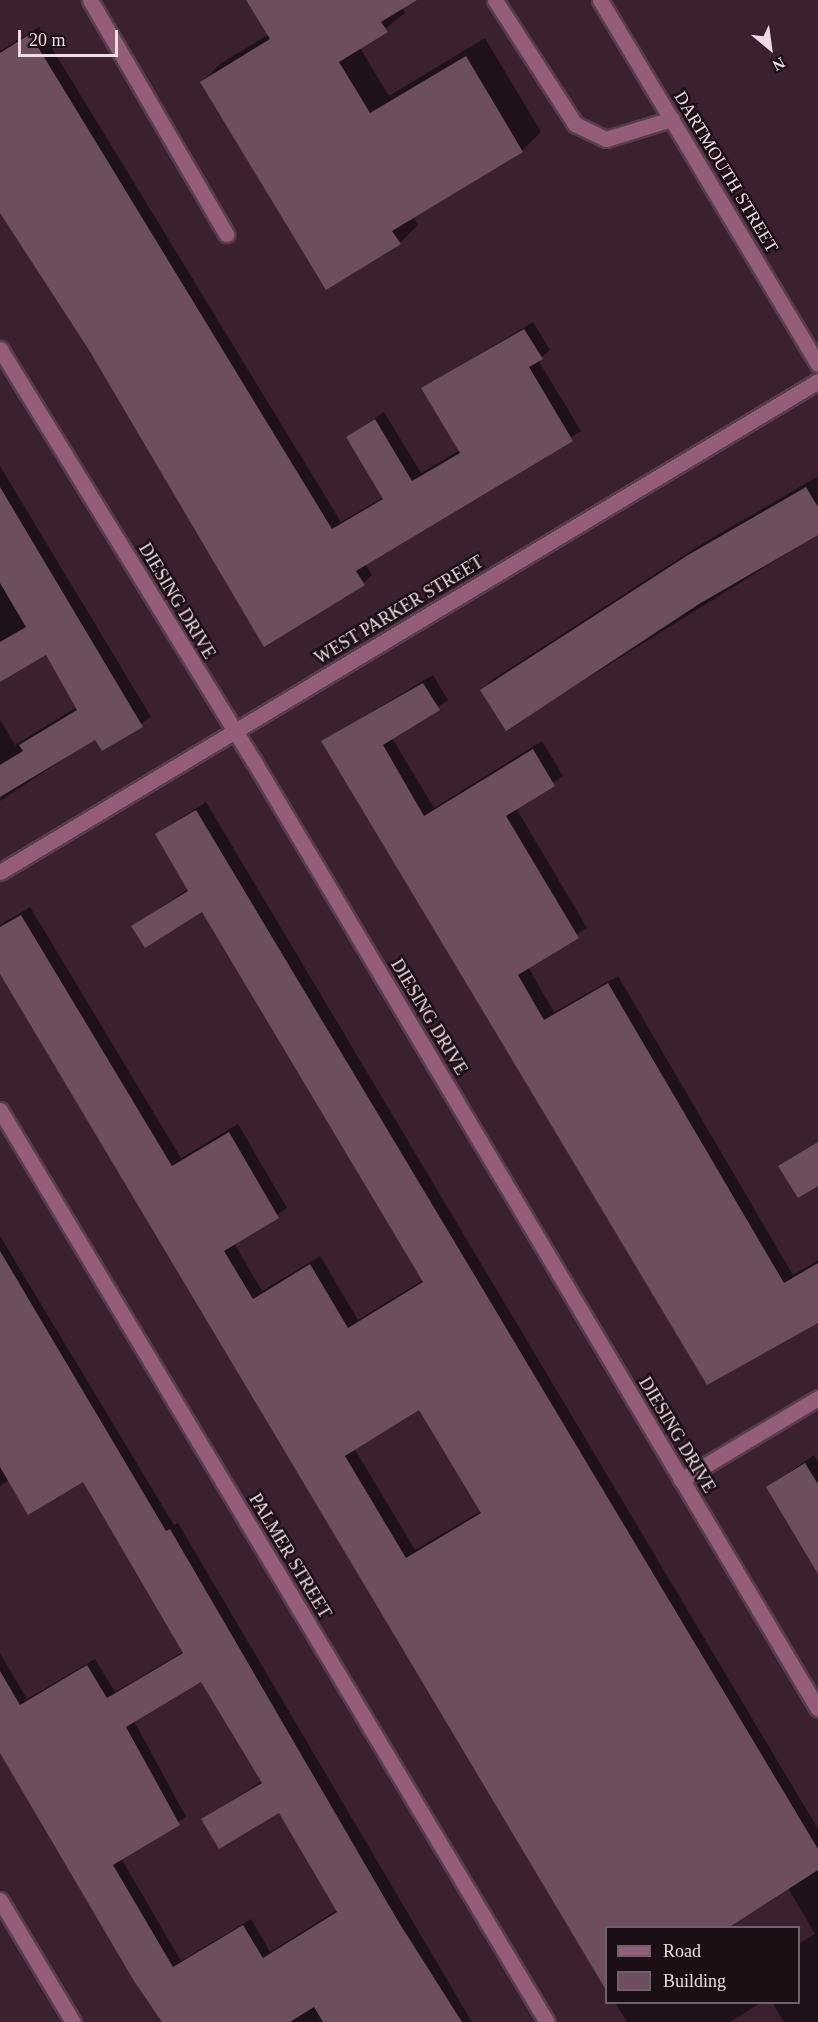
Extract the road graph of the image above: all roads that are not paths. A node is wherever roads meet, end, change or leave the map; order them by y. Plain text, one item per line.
1 (90, 0) edge
2 (495, 0) edge
3 (600, 0) edge
4 (672, 119) junction
5 (226, 234) dead end
6 (0, 349) edge
7 (818, 364) edge
8 (818, 381) edge
9 (235, 732) junction
10 (0, 872) edge
11 (0, 1110) edge
12 (818, 1398) edge
13 (681, 1479) junction
14 (818, 1709) edge
15 (0, 1900) edge
16 (73, 2022) edge
17 (547, 2022) edge

1 - 5 street
2 - 4 street
3 - 4 street, DARTMOUTH STREET
4 - 7 street, DARTMOUTH STREET
6 - 9 street, DIESING DRIVE
8 - 9 street, WEST PARKER STREET
9 - 10 street, WEST PARKER STREET
9 - 13 street, DIESING DRIVE
11 - 17 street, PALMER STREET
12 - 13 street
13 - 14 street, DIESING DRIVE
15 - 16 street

